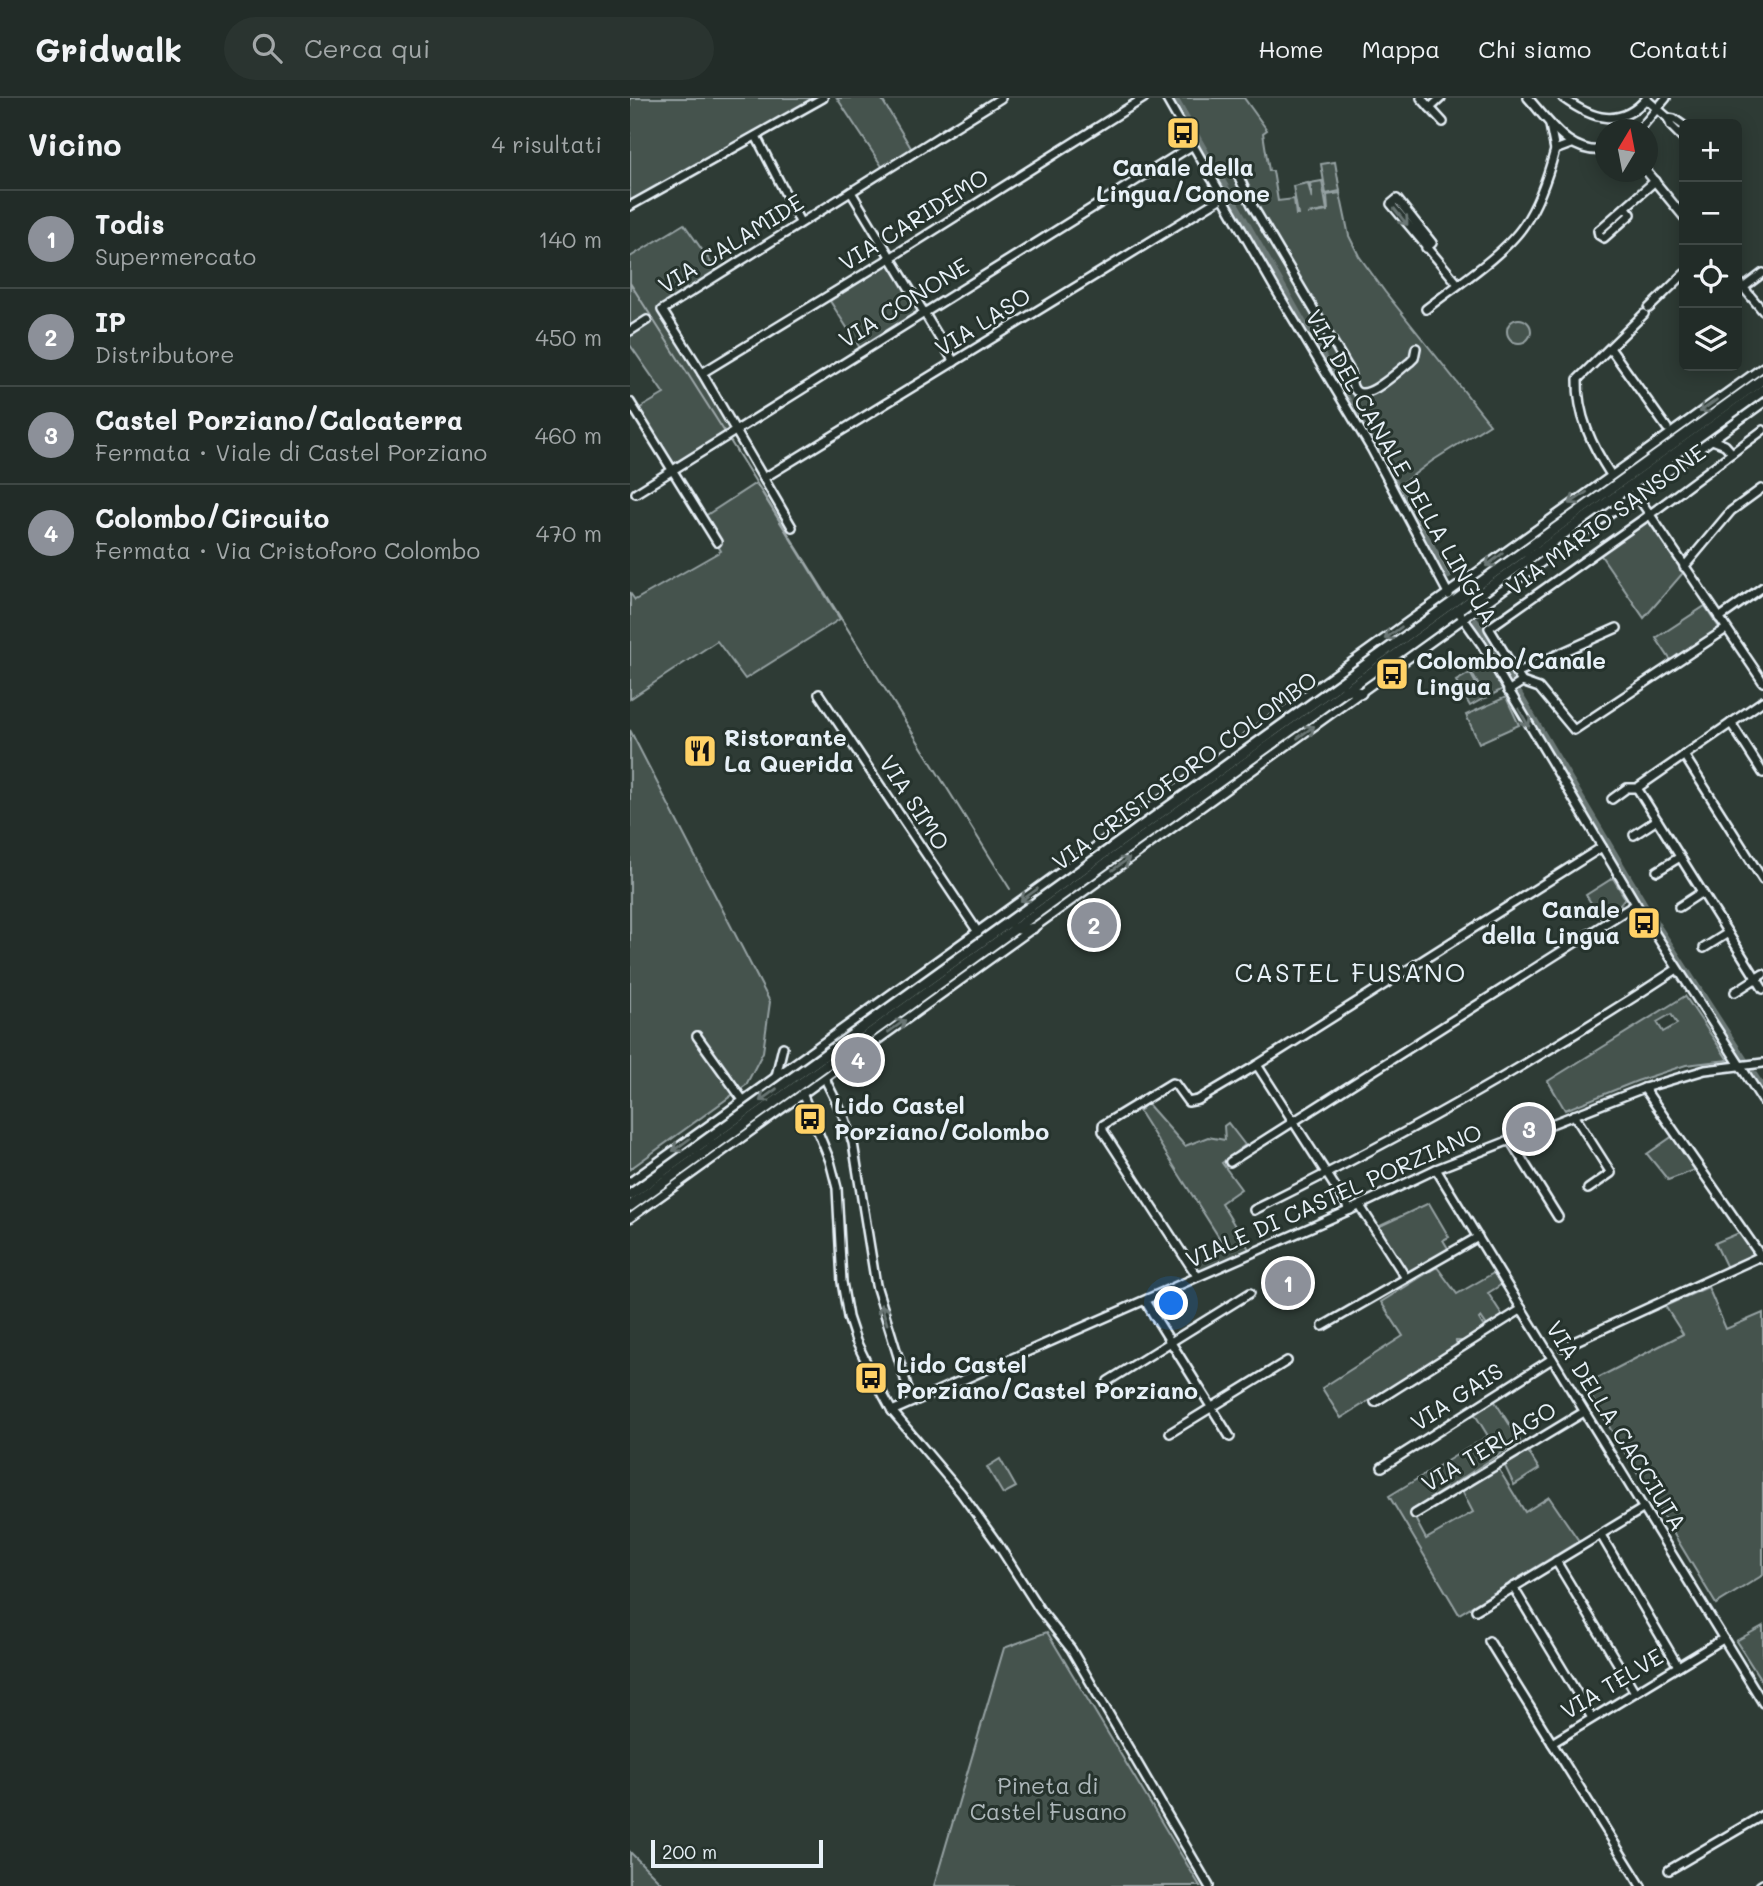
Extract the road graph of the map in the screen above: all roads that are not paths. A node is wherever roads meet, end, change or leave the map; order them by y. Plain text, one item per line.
1 (823, 98) edge
2 (1001, 98) edge
3 (1144, 98) edge
4 (1166, 98) edge
5 (1441, 98) edge
6 (1528, 98) edge
7 (1563, 98) edge
8 (1646, 98) edge
9 (1667, 98) edge
10 (1426, 101) edge
11 (1657, 109) junction
12 (1668, 118) junction
13 (1648, 119) edge
14 (1549, 121) junction
15 (1443, 122) dead end
16 (1679, 123) edge
17 (1679, 134) edge
18 (756, 135) junction
19 (1571, 144) junction
20 (1193, 145) junction
21 (1555, 150) junction
22 (1595, 150) edge
23 (1214, 176) junction
24 (1654, 182) edge
25 (1656, 182) edge
26 (851, 192) junction
27 (1223, 197) junction
28 (630, 206) edge
29 (1679, 211) edge
30 (800, 222) junction
31 (1598, 231) dead end
32 (1426, 248) junction
33 (890, 258) junction
34 (1763, 273) edge
35 (1679, 279) edge
36 (1458, 284) junction
37 (1743, 288) joint
38 (1426, 309) dead end
39 (924, 312) junction
40 (1763, 312) edge
41 (647, 320) dead end
42 (630, 331) edge
43 (1416, 348) dead end
44 (1610, 348) junction
45 (954, 362) junction
46 (1763, 366) edge
47 (702, 373) junction
48 (1763, 379) edge
49 (1763, 390) edge
50 (630, 402) edge
51 (1763, 403) edge
52 (1667, 428) dead end
53 (736, 430) junction
54 (1763, 430) edge
55 (1712, 440) junction
56 (1732, 453) junction
57 (673, 469) junction
58 (1613, 474) junction
59 (764, 478) junction
60 (1629, 481) junction
61 (1762, 489) edge
62 (636, 493) dead end
63 (1636, 494) junction
64 (1649, 515) junction
65 (1552, 516) junction
66 (1570, 518) junction
67 (792, 527) dead end
68 (717, 542) dead end
69 (1684, 567) junction
70 (1763, 587) edge
71 (1448, 593) junction
72 (1457, 610) junction
73 (1719, 618) junction
74 (1616, 628) dead end
75 (1726, 629) junction
76 (1516, 673) junction
77 (1762, 679) edge
78 (1521, 683) junction
79 (1346, 689) junction
80 (1509, 690) junction
81 (1361, 693) junction
82 (819, 694) dead end
83 (1763, 701) edge
84 (1731, 723) junction
85 (1684, 755) junction
86 (1763, 773) edge
87 (1637, 788) junction
88 (1612, 799) dead end
89 (1657, 820) junction
90 (1634, 835) dead end
91 (1602, 847) junction
92 (1680, 857) junction
93 (1657, 871) dead end
94 (1763, 880) edge
95 (1702, 892) junction
96 (1636, 904) junction
97 (1679, 907) dead end
98 (1014, 928) junction
99 (1032, 928) junction
100 (978, 932) junction
101 (1728, 933) junction
102 (1704, 948) dead end
103 (1677, 969) junction
104 (1760, 976) edge
105 (907, 982) junction
106 (921, 985) junction
107 (1763, 989) edge
108 (1735, 992) dead end
109 (697, 1036) dead end
110 (783, 1046) dead end
111 (796, 1062) junction
112 (1761, 1063) edge
113 (1258, 1065) junction
114 (1741, 1066) junction
115 (796, 1075) junction
116 (776, 1076) junction
117 (827, 1078) junction
118 (1644, 1088) junction
119 (801, 1090) junction
120 (743, 1100) junction
121 (1763, 1101) edge
122 (1574, 1115) junction
123 (1293, 1122) junction
124 (1510, 1140) junction
125 (1230, 1162) dead end
126 (1436, 1169) junction
127 (1326, 1175) junction
128 (668, 1178) junction
129 (630, 1182) edge
130 (1588, 1189) dead end
131 (667, 1191) junction
132 (630, 1195) edge
133 (630, 1206) edge
134 (1360, 1206) junction
135 (1254, 1210) dead end
136 (1350, 1210) junction
137 (1558, 1216) dead end
138 (630, 1218) edge
139 (1478, 1237) junction
140 (1762, 1258) edge
141 (1197, 1276) junction
142 (1406, 1279) junction
143 (1250, 1293) dead end
144 (1145, 1300) junction
145 (1522, 1309) junction
146 (1323, 1326) dead end
147 (1171, 1343) junction
148 (1563, 1347) dead end
149 (1552, 1359) junction
150 (1287, 1361) dead end
151 (1108, 1381) dead end
152 (912, 1402) junction
153 (1375, 1402) dead end
154 (1211, 1407) junction
155 (892, 1411) junction
156 (1584, 1412) junction
157 (1170, 1433) dead end
158 (1230, 1437) dead end
159 (1382, 1467) dead end
160 (1644, 1508) junction
161 (1415, 1514) dead end
162 (1601, 1535) junction
163 (1556, 1561) junction
164 (1513, 1587) junction
165 (1476, 1609) dead end
166 (1723, 1639) junction
167 (1489, 1641) dead end
168 (1678, 1666) junction
169 (1635, 1692) junction
170 (1763, 1703) edge
171 (1592, 1718) junction
172 (1552, 1743) junction
173 (1763, 1815) edge
174 (1669, 1870) dead end
175 (1209, 1886) edge
176 (1641, 1886) edge

1 - 18 street
2 - 26 street, VIA CALAMIDE
3 - 33 street, VIA CARIDEMO
4 - 20 street, VIA DEL CANALE DELLA LINGUA
5 - 10 street
6 - 14 street
7 - 8 street
8 - 11 street
9 - 11 street
10 - 15 street
11 - 12 street
11 - 13 street
12 - 16 street
12 - 17 street
14 - 19 street
14 - 21 street
18 - 28 street
18 - 30 street
19 - 21 street
19 - 22 street
20 - 23 street, VIA DEL CANALE DELLA LINGUA
20 - 39 street, VIA CONONE
21 - 36 street
23 - 27 street, VIA DEL CANALE DELLA LINGUA
23 - 43 street
24 - 31 street
25 - 29 street
26 - 30 street, VIA CALAMIDE
26 - 33 street
27 - 45 street, VIA LASO
27 - 71 street, VIA DEL CANALE DELLA LINGUA
30 - 47 street, VIA CALAMIDE
32 -> 32 street
32 - 36 street
33 - 39 street
33 - 47 street, VIA CARIDEMO
34 - 37 street
35 - 44 street
36 - 38 street
37 - 40 street
39 - 45 street
39 - 53 street, VIA CONONE
41 - 42 street
44 - 52 street
44 - 58 street
45 - 59 street, VIA LASO
46 -> 58 street, VIA CRISTOFORO COLOMBO
47 - 53 street, VIA CALAMIDE
48 - 60 main road, VIA CRISTOFORO COLOMBO
49 - 60 main road, VIA CRISTOFORO COLOMBO
50 - 57 street
51 - 55 street, VIA CRISTOFORO COLOMBO
53 - 57 street, VIA CONONE
53 - 59 street, VIA CALAMIDE
54 - 56 street, VIA MARIO SANSONE
55 - 56 street
55 - 63 street, VIA CRISTOFORO COLOMBO
56 - 64 street, VIA MARIO SANSONE
57 - 62 street, VIA CONONE
57 - 68 street
58 - 60 street
58 -> 65 street, VIA CRISTOFORO COLOMBO
59 - 67 street, VIA CALAMIDE
60 - 63 street
60 - 66 main road, VIA CRISTOFORO COLOMBO
60 - 72 main road, VIA CRISTOFORO COLOMBO
61 - 69 street
63 - 64 street
63 - 72 street, VIA CRISTOFORO COLOMBO
64 - 69 street
64 - 76 street, VIA MARIO SANSONE
65 - 66 street
65 -> 71 street, VIA CRISTOFORO COLOMBO
66 - 72 main road, VIA CRISTOFORO COLOMBO
69 - 73 street
70 - 73 street
71 - 72 street, VIA DEL CANALE DELLA LINGUA
71 -> 100 street, VIA CRISTOFORO COLOMBO
72 - 79 main road, VIA CRISTOFORO COLOMBO
72 - 80 street, VIA DEL CANALE DELLA LINGUA
72 - 81 street, VIA CRISTOFORO COLOMBO
72 - 106 main road, VIA CRISTOFORO COLOMBO
73 - 75 street
74 - 76 street
75 - 77 street
75 - 78 street
76 - 78 street, VIA MARIO SANSONE
78 - 80 street
79 - 81 main road
79 - 98 main road, VIA CRISTOFORO COLOMBO
80 -> 91 street, VIA DEL CANALE DELLA LINGUA
99 -> 81 street, VIA CRISTOFORO COLOMBO
82 - 100 street, VIA SIMO
83 - 84 street
84 - 85 street
84 - 86 street
85 - 87 street
85 - 94 street
87 - 88 street
87 - 89 street
89 - 90 street
89 - 92 street
91 - 96 street, VIA DEL CANALE DELLA LINGUA
91 - 113 street
92 - 93 street
92 - 95 street
95 - 97 street
95 - 101 street
96 - 103 street, VIA DEL CANALE DELLA LINGUA
96 - 123 street
98 - 99 main road
98 - 119 main road, VIA CRISTOFORO COLOMBO
117 -> 99 street, VIA CRISTOFORO COLOMBO
100 - 105 street, VIA CRISTOFORO COLOMBO
101 - 102 street
101 - 104 street
103 - 114 street, VIA DEL CANALE DELLA LINGUA
103 - 127 street
104 - 107 street
104 - 108 street
105 - 106 street
105 - 111 street, VIA CRISTOFORO COLOMBO
106 - 115 main road, VIA CRISTOFORO COLOMBO
109 - 120 street
110 - 116 street
111 - 115 street
111 - 116 street, VIA CRISTOFORO COLOMBO
112 - 114 street, VIALE DI CASTEL PORZIANO
113 - 123 street
113 - 141 street
114 - 118 street, VIALE DI CASTEL PORZIANO
114 - 121 street, VIA DEL CANALE DELLA LINGUA
115 - 119 street
115 -> 132 main road, VIA CRISTOFORO COLOMBO
116 - 120 street, VIA CRISTOFORO COLOMBO
117 - 119 street, VIA CRISTOFORO COLOMBO
152 -> 117 street
118 - 122 street, VIALE DI CASTEL PORZIANO
118 - 140 street
119 - 128 main road, VIA CRISTOFORO COLOMBO
119 - 131 street, VIA CRISTOFORO COLOMBO
119 - 155 street
120 -> 129 street, VIA CRISTOFORO COLOMBO
122 - 124 street, VIALE DI CASTEL PORZIANO
122 - 130 street
123 - 125 street
123 - 127 street
124 - 126 street, VIALE DI CASTEL PORZIANO
124 - 137 street
126 - 134 street, VIALE DI CASTEL PORZIANO
126 - 139 street, VIA DELLA CACCIUTA
127 - 135 street
127 - 136 street
128 - 131 street
128 - 133 main road, VIA CRISTOFORO COLOMBO
131 - 138 street, VIA CRISTOFORO COLOMBO
134 - 136 street, VIALE DI CASTEL PORZIANO
134 - 142 street
136 - 141 street, VIALE DI CASTEL PORZIANO
139 - 142 street
139 - 145 street, VIA DELLA CACCIUTA
140 - 148 street
141 - 144 street, VIALE DI CASTEL PORZIANO
142 - 146 street
143 - 147 street
144 - 147 street
144 - 152 street, VIALE DI CASTEL PORZIANO
145 - 149 street, VIA DELLA CACCIUTA
145 - 153 street
147 - 151 street
147 - 154 street
149 - 156 street, VIA DELLA CACCIUTA
149 - 159 street, VIA GAIS
150 - 154 street
152 - 155 street, VIALE DI CASTEL PORZIANO
154 - 157 street
154 - 158 street
155 - 175 street
156 - 160 street, VIA DELLA CACCIUTA
156 - 161 street, VIA TERLAGO
160 - 162 street
160 - 166 street, VIA DELLA CACCIUTA
162 - 163 street
162 - 168 street
163 - 164 street
163 - 169 street
164 - 165 street
164 - 171 street
166 - 168 street, VIA TELVE
166 - 170 street, VIA DELLA CACCIUTA
167 - 172 street, VIA TELVE
168 - 169 street, VIA TELVE
169 - 171 street, VIA TELVE
171 - 172 street, VIA TELVE
172 - 176 street
173 - 174 street

